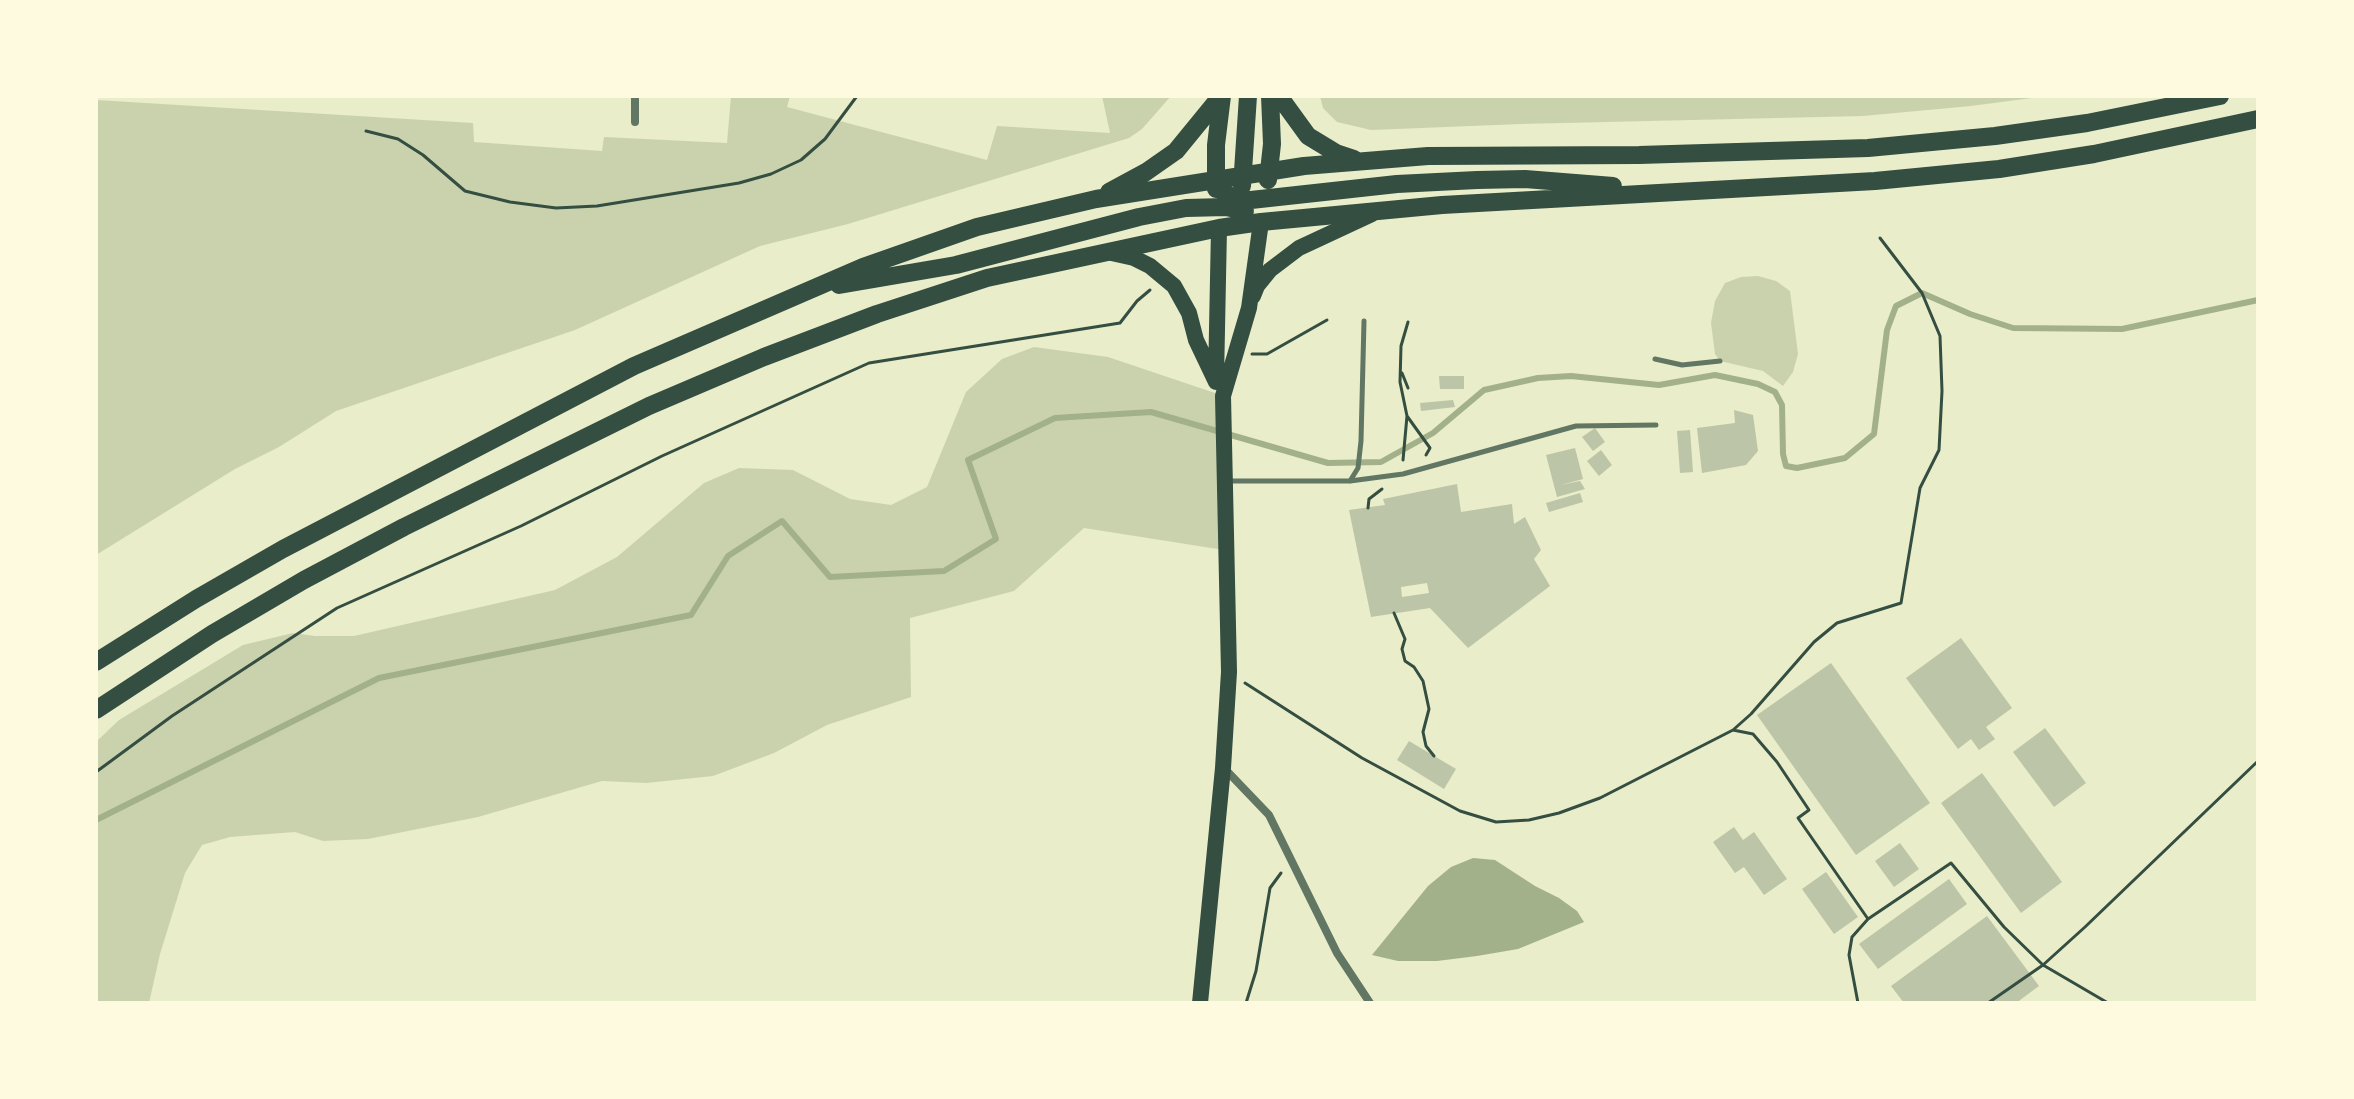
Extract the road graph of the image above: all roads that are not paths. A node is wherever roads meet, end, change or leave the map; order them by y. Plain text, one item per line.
1 (635, 96) edge
2 (1222, 96) edge
3 (1248, 96) edge
4 (1270, 96) edge
5 (1279, 96) edge
6 (2220, 96) edge
7 (2258, 119) edge
8 (635, 122) dead end
9 (1360, 161) junction
10 (1270, 172) junction
11 (1244, 175) junction
12 (1216, 180) junction
13 (1684, 192) junction
14 (1096, 199) junction
15 (1264, 199) junction
16 (1239, 204) junction
17 (1217, 207) junction
18 (1381, 210) junction
19 (1261, 222) junction
20 (1219, 228) junction
21 (1105, 252) junction
22 (809, 290) junction
23 (1249, 308) junction
24 (1364, 321) dead end
25 (1655, 359) dead end
26 (1720, 361) dead end
27 (1221, 397) junction
28 (1656, 425) dead end
29 (1223, 481) junction
30 (1350, 481) junction
31 (96, 662) edge
32 (96, 710) edge
33 (1223, 768) junction
34 (1200, 1003) edge
35 (1370, 1003) edge

1 - 8 street
2 - 12 highway
2 - 14 highway
3 - 11 highway
4 - 10 highway
5 - 9 highway
6 - 9 highway
7 - 13 highway
9 - 10 highway
10 - 11 highway
10 - 15 highway
11 - 12 highway
11 - 16 highway
12 - 14 highway
12 - 16 highway
12 - 17 highway
13 - 15 highway
13 - 18 highway
14 - 22 highway
15 - 16 highway
15 - 19 highway
16 - 17 highway
16 - 19 highway
16 - 20 highway
17 - 20 highway
17 - 22 highway
18 - 19 highway
18 - 23 main road
19 - 20 highway
19 - 23 main road
20 - 21 highway
20 - 27 main road
21 - 27 main road
21 - 32 highway
22 - 31 highway
23 - 27 main road
24 - 30 lane
25 - 26 lane
27 - 29 main road
28 - 30 lane
29 - 30 lane
29 - 33 main road
33 - 34 main road
33 - 35 street

